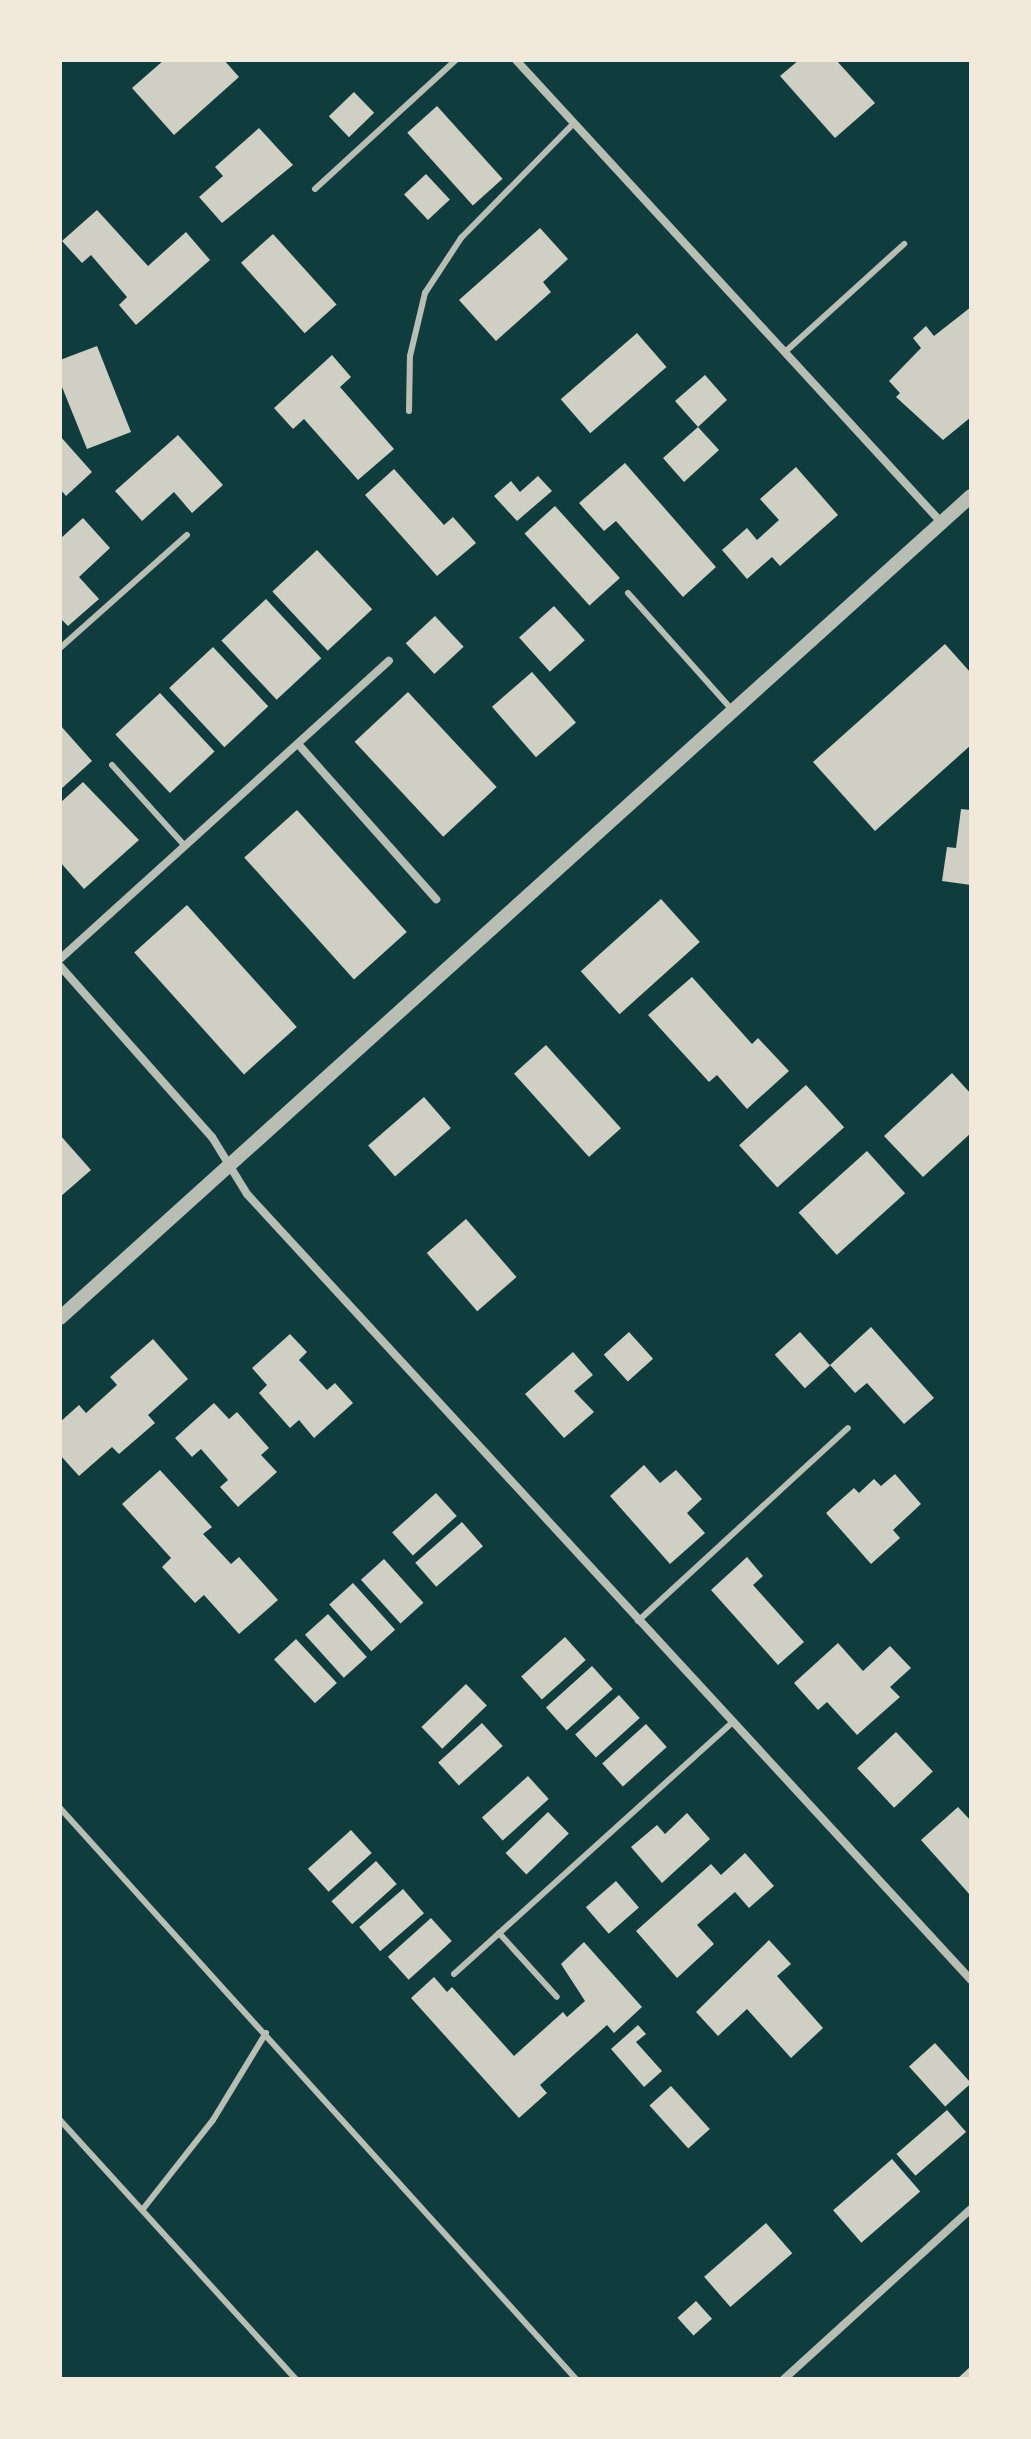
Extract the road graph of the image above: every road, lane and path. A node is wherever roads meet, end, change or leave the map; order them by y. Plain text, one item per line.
1 (456, 60) edge
2 (516, 60) edge
3 (573, 124) junction
4 (315, 189) dead end
5 (904, 244) dead end
6 (785, 352) junction
7 (409, 411) dead end
8 (971, 496) edge
9 (941, 522) junction
10 (187, 535) dead end
11 (628, 593) dead end
12 (60, 648) edge
13 (389, 661) dead end
14 (733, 711) junction
15 (298, 744) junction
16 (112, 765) dead end
17 (185, 846) junction
18 (436, 899) dead end
19 (60, 959) edge
20 (60, 966) edge
21 (229, 1164) junction
22 (60, 1318) edge
23 (848, 1428) dead end
24 (638, 1621) junction
25 (732, 1723) junction
26 (60, 1808) edge
27 (499, 1933) junction
28 (454, 1974) dead end
29 (971, 1980) edge
30 (557, 1997) dead end
31 (266, 2033) junction
32 (60, 2120) edge
33 (143, 2209) junction
34 (971, 2209) edge
35 (296, 2379) edge
36 (576, 2379) edge
37 (784, 2379) edge

1 - 4 lane
2 - 3 street
3 - 6 street
3 - 7 lane
5 - 6 lane
6 - 9 street
8 - 9 street
9 - 14 street
10 - 12 lane
11 - 14 lane
13 - 15 street
14 - 21 street
15 - 17 street
15 - 18 street
16 - 17 lane
17 - 19 street
20 - 21 street
21 - 22 street
21 - 24 street
23 - 24 lane
24 - 25 street
25 - 27 lane
25 - 29 street
26 - 31 lane
27 - 28 lane
27 - 30 lane
31 - 33 lane
31 - 36 lane
32 - 33 lane
33 - 35 lane
34 - 37 street

